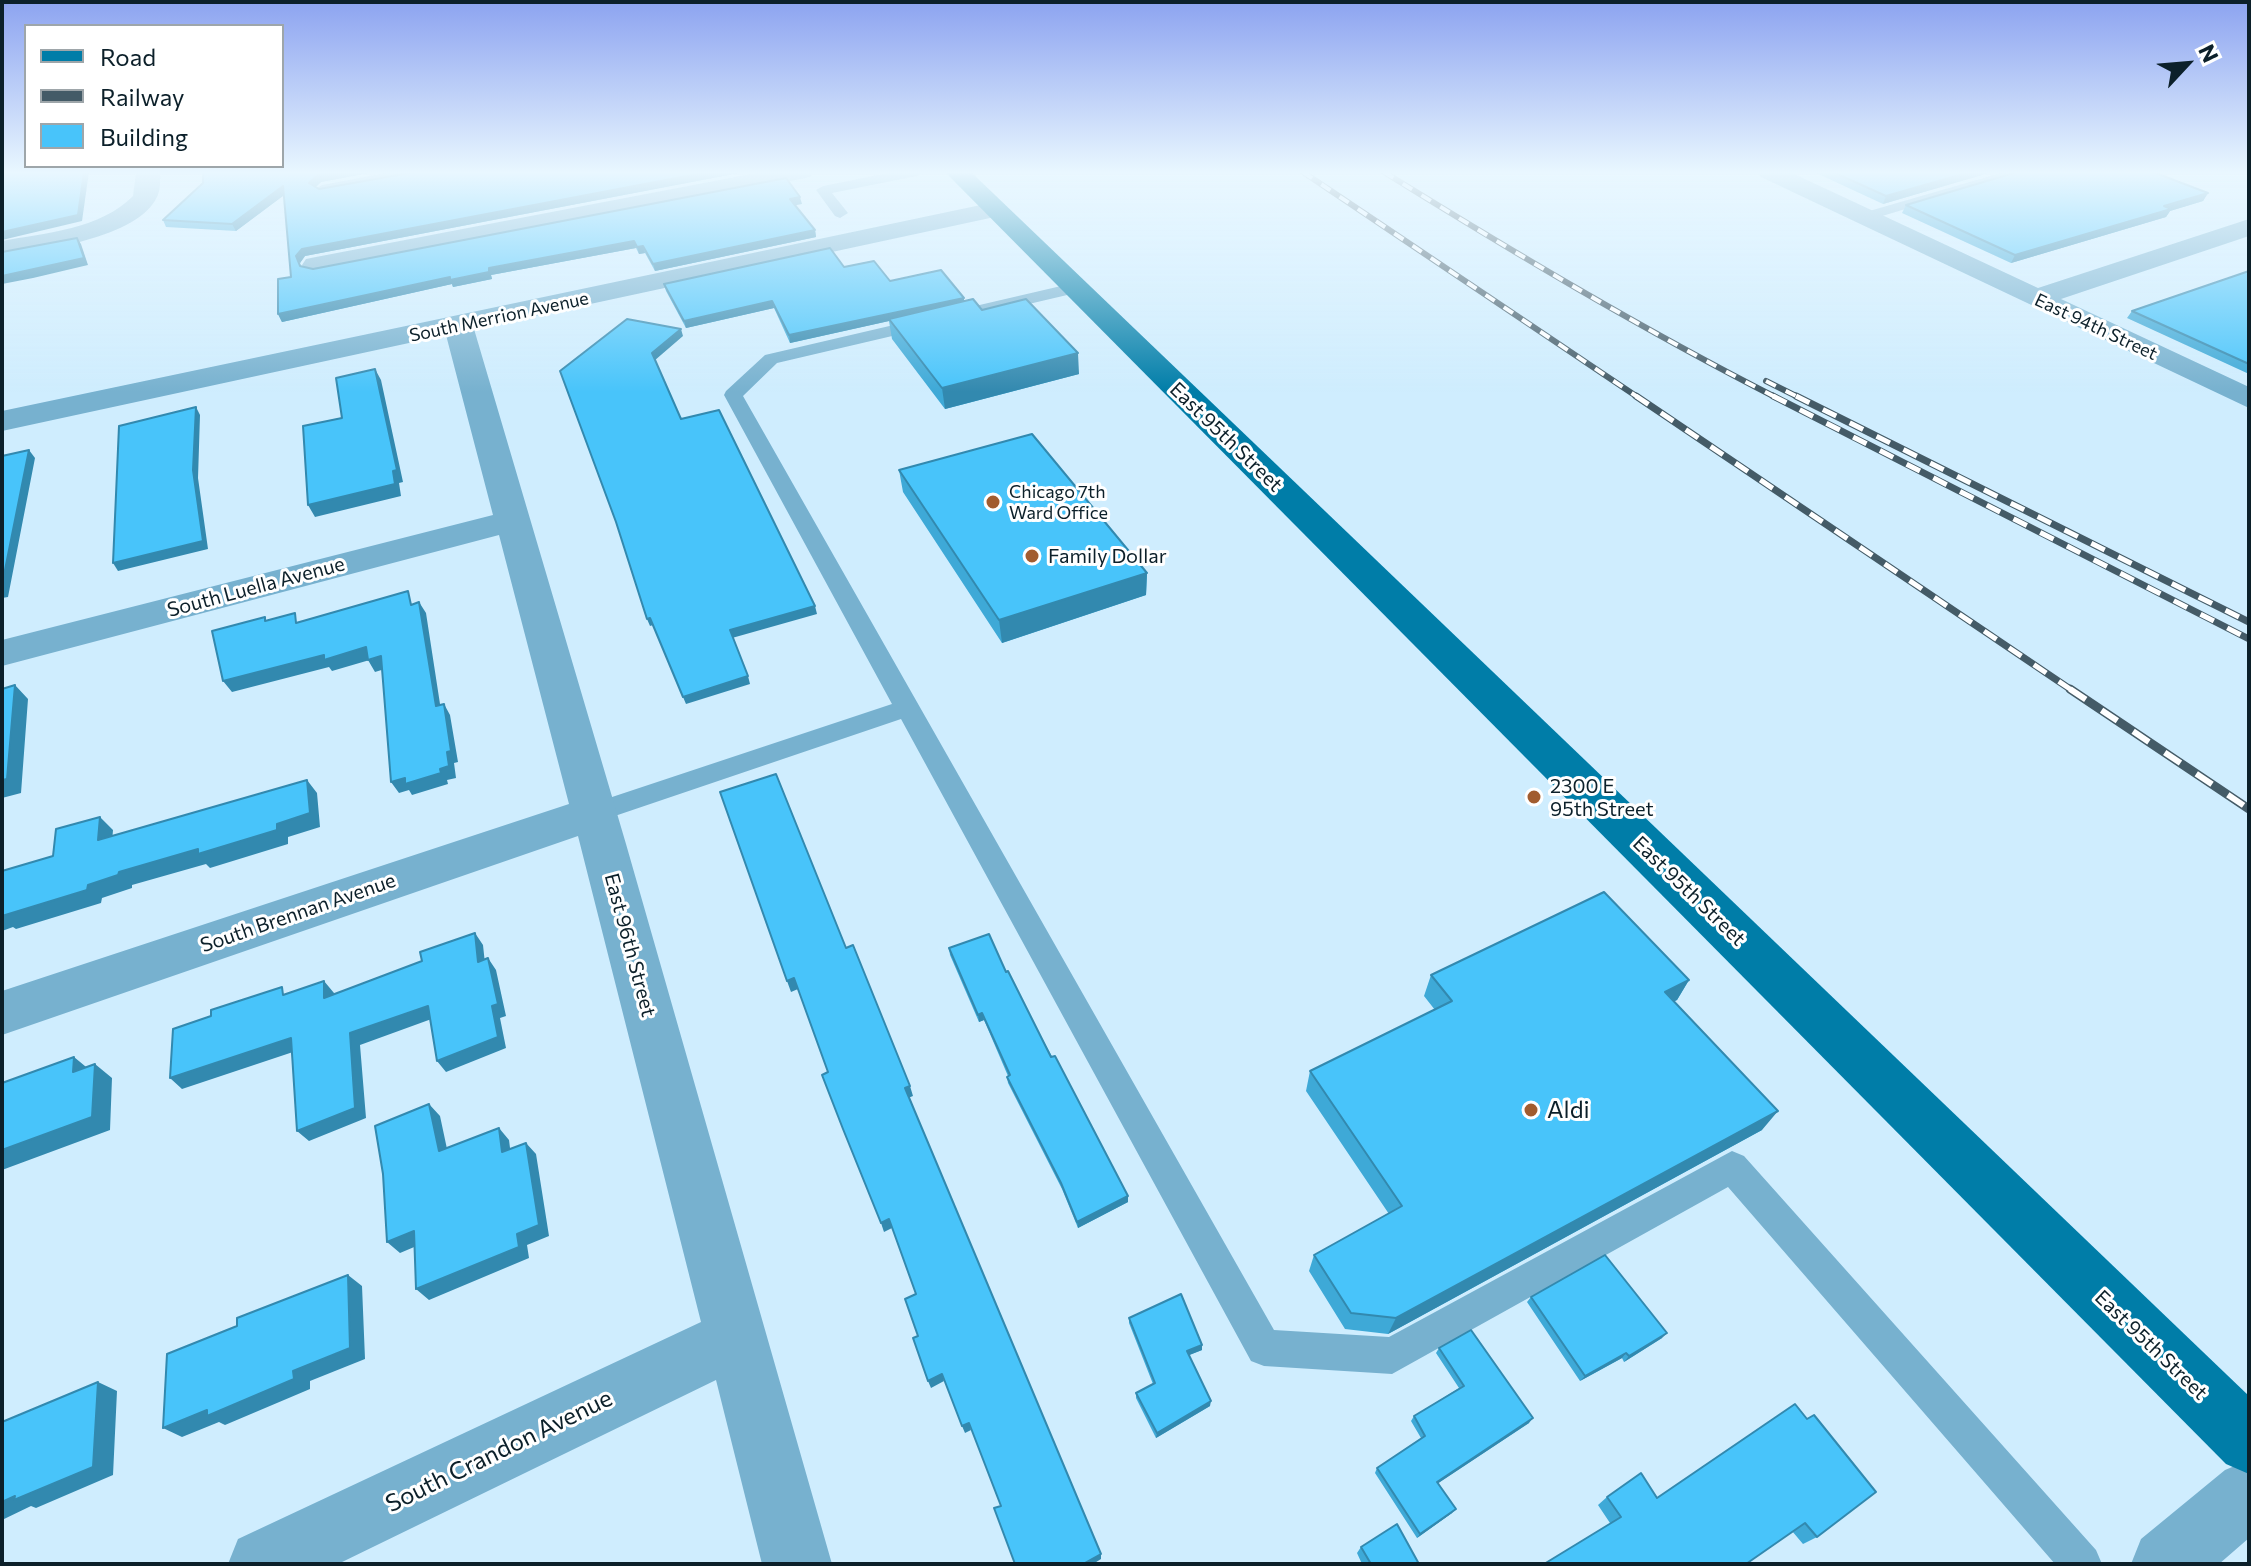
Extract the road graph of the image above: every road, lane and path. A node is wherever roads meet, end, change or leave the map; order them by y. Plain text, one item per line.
1 (413, 245) edge
2 (833, 245) edge
3 (1031, 245) edge
4 (1924, 245) edge
5 (2195, 245) edge
6 (316, 265) edge
7 (1074, 288) junction
8 (2036, 298) junction
9 (458, 326) junction
10 (2248, 397) edge
11 (2, 421) edge
12 (510, 521) junction
13 (2, 653) edge
14 (906, 708) junction
15 (594, 813) junction
16 (2, 1013) edge
17 (735, 1338) junction
18 (2249, 1441) edge
19 (2249, 1494) edge
20 (263, 1564) edge
21 (797, 1564) edge
22 (2082, 1564) edge
23 (2166, 1564) edge

1 - 6 street
2 - 9 street, South Merrion Avenue
3 - 7 main road, East 95th Street
4 - 8 street, East 94th Street
5 - 8 street
7 - 14 lane
7 - 18 main road, East 95th Street
8 - 10 street, East 94th Street
9 - 11 street, South Merrion Avenue
9 - 12 street, East 96th Street
12 - 13 street, South Luella Avenue
12 - 15 street, East 96th Street
14 - 15 lane
14 - 22 lane
15 - 16 street, South Brennan Avenue
15 - 17 street, East 96th Street
17 - 20 street, South Crandon Avenue
17 - 21 street, East 96th Street
19 - 23 street

